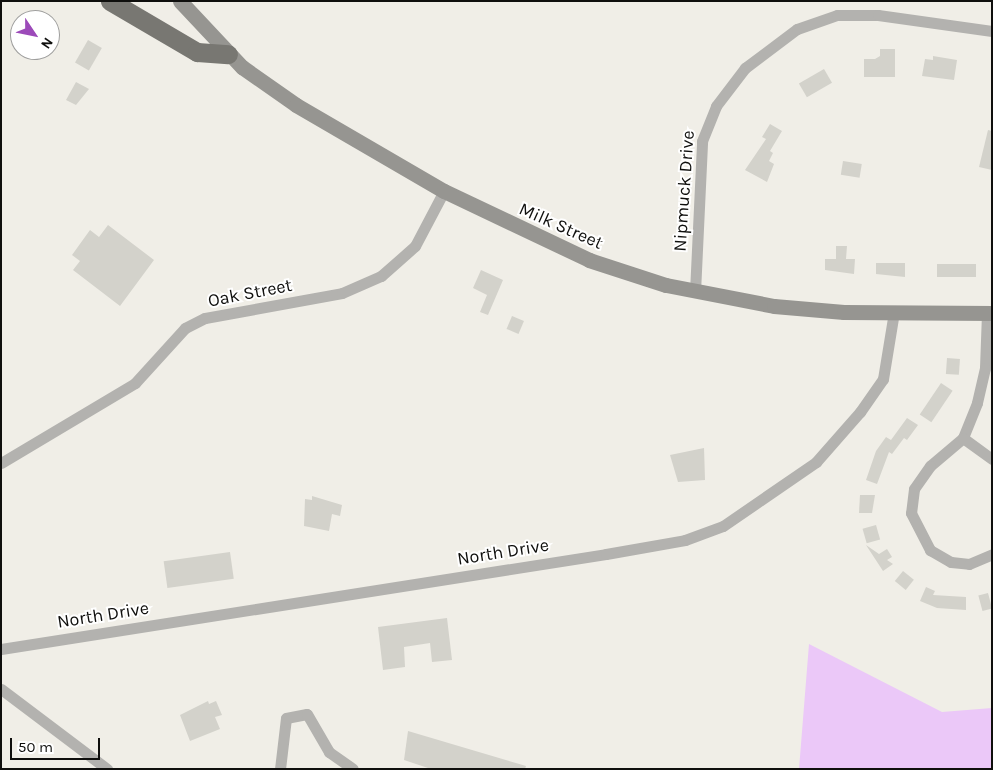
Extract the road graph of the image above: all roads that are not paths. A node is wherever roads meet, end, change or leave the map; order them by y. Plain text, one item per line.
1 (110, 1) edge
2 (180, 1) edge
3 (992, 31) edge
4 (228, 54) junction
5 (444, 191) junction
6 (695, 292) junction
7 (894, 312) junction
8 (989, 313) edge
9 (963, 438) junction
10 (992, 459) edge
11 (1, 463) edge
12 (992, 554) edge
13 (1, 649) edge
14 (1, 690) edge
15 (107, 769) edge
16 (280, 769) edge
17 (353, 769) edge

1 - 4 highway
2 - 4 main road, Milk Street
3 - 6 street, Nipmuck Drive
4 - 5 main road, Milk Street
5 - 6 main road, Milk Street
5 - 11 street, Oak Street
6 - 7 main road, Milk Street
7 - 8 main road, Milk Street
7 - 13 street, North Drive
8 - 9 street
9 - 10 street
9 - 12 street
14 - 15 street
16 - 17 street

